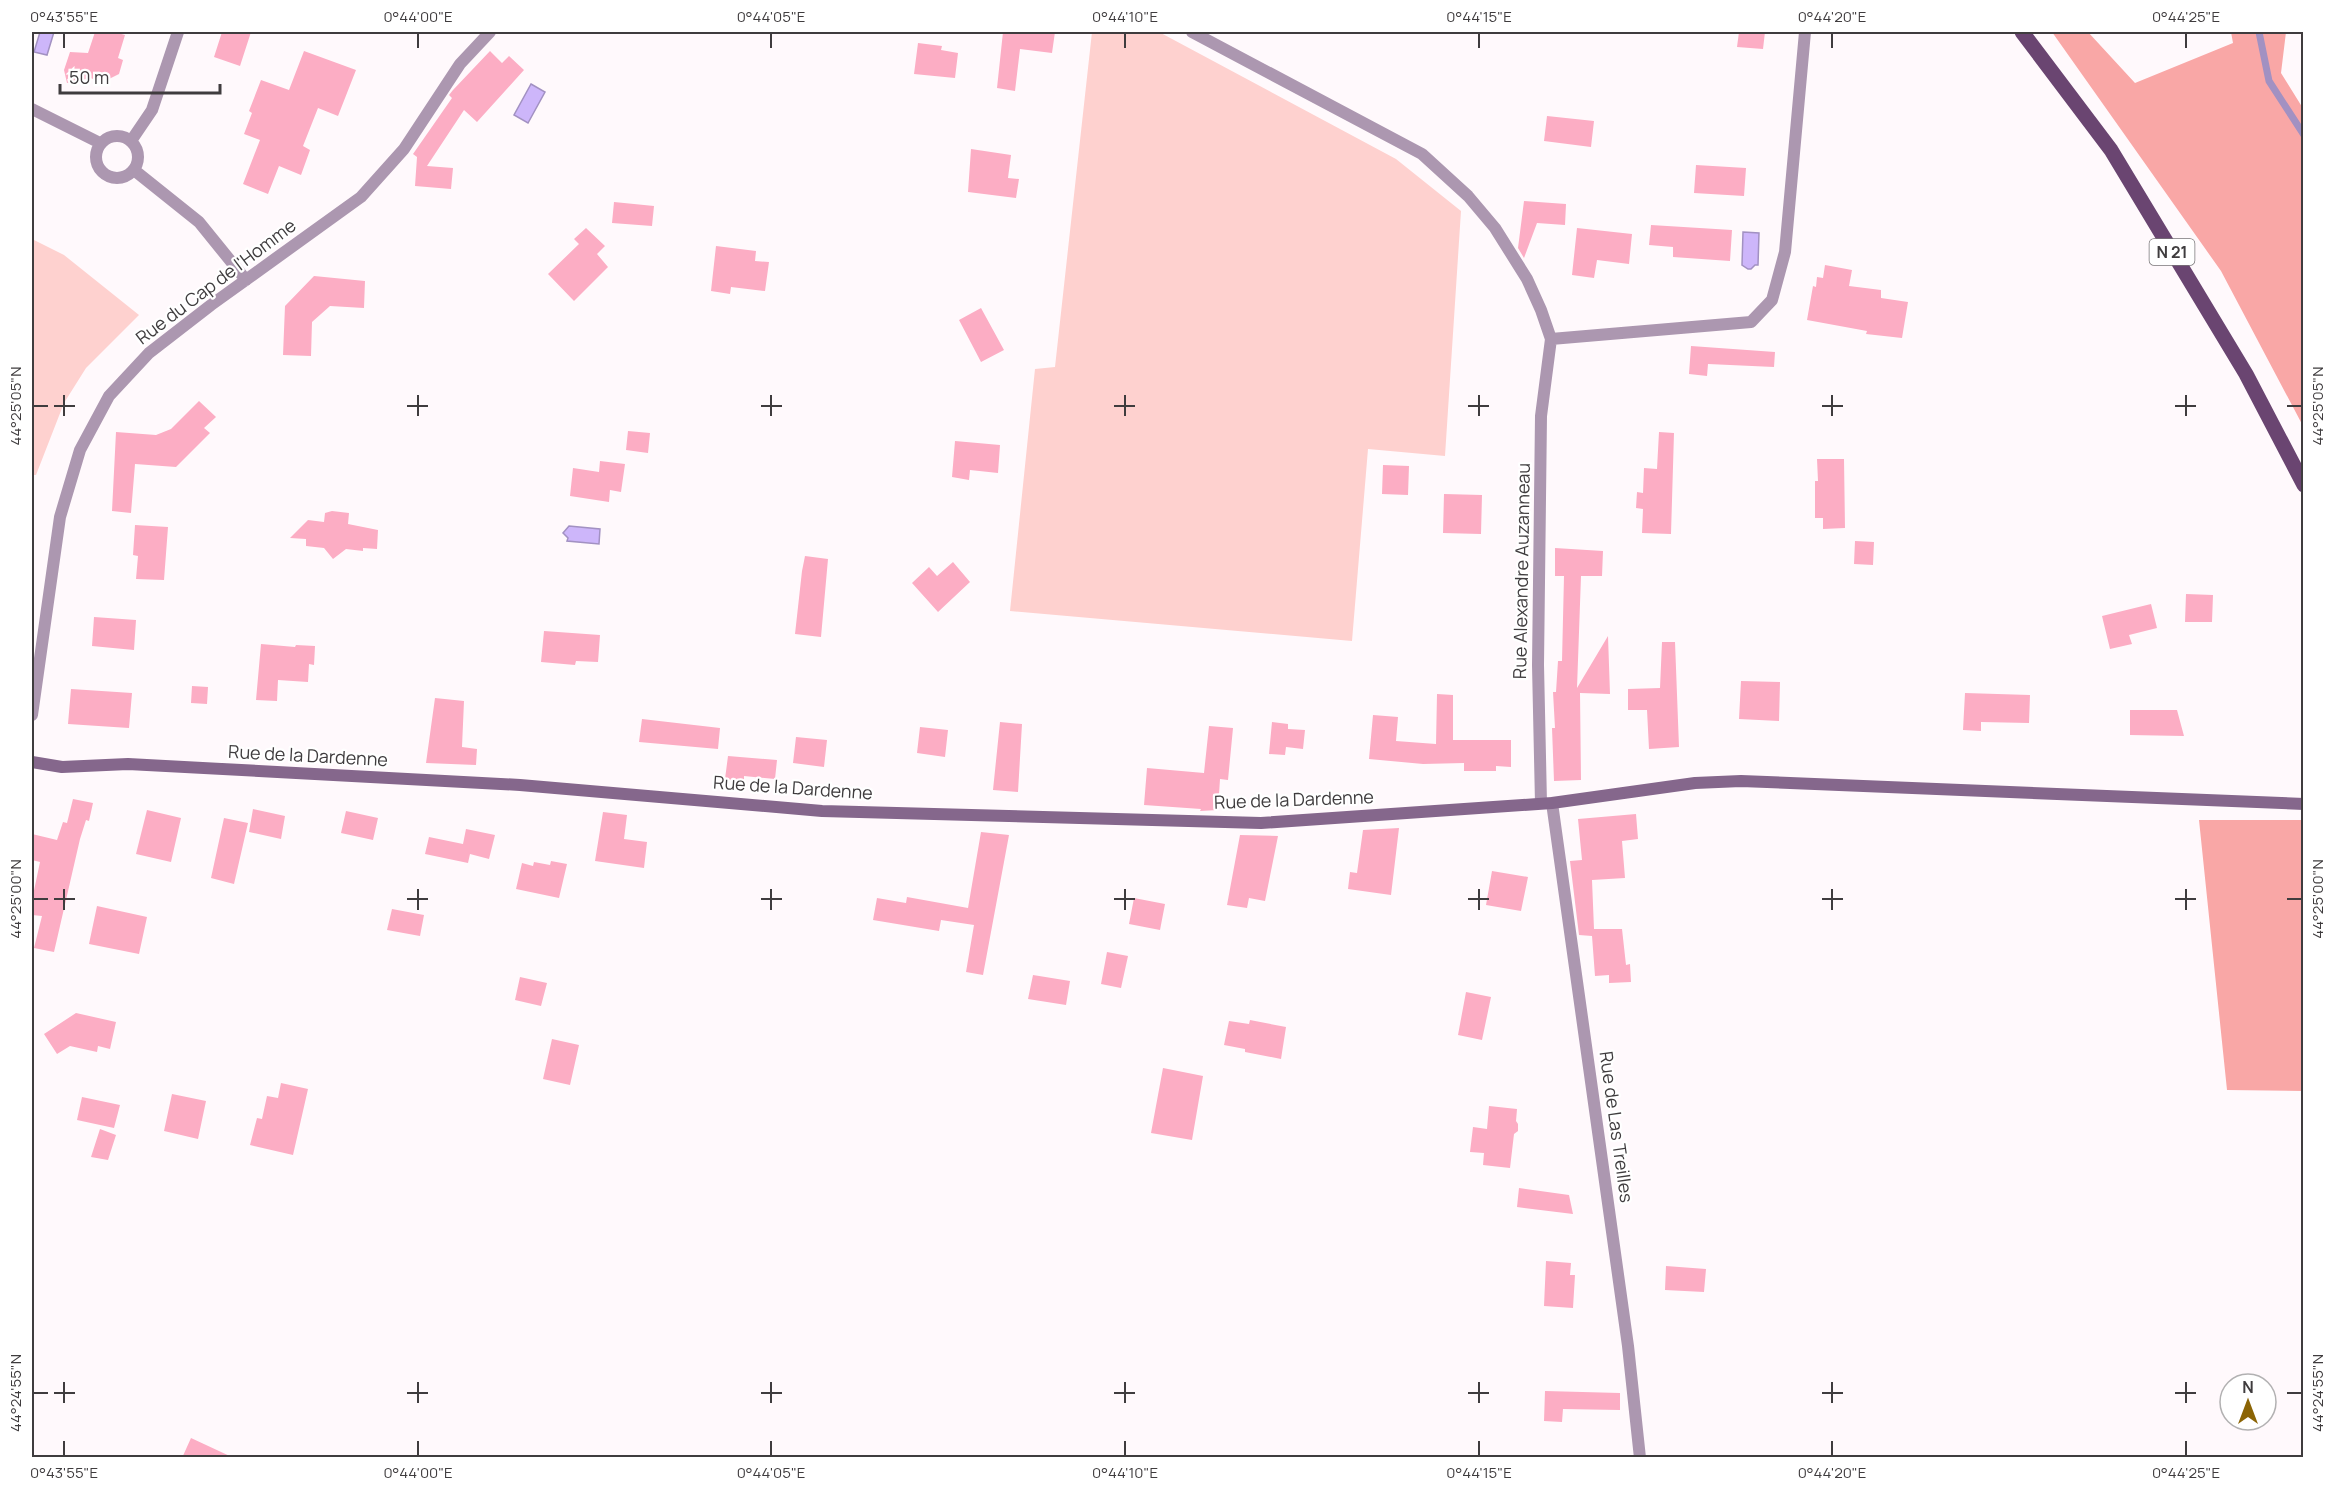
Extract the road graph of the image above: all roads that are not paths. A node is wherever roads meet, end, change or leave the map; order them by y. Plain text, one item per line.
1 (178, 32) edge
2 (490, 32) edge
3 (1192, 32) edge
4 (1805, 32) edge
5 (2022, 32) edge
6 (32, 109) edge
7 (131, 141) junction
8 (100, 143) junction
9 (134, 170) junction
10 (246, 280) junction
11 (1551, 339) junction
12 (2304, 485) edge
13 (32, 716) edge
14 (32, 762) edge
15 (1547, 803) junction
16 (2304, 804) edge
17 (1640, 1458) edge

1 - 7 street
2 - 10 street, Rue du Cap de l'Homme
3 - 11 street
4 - 11 street
5 - 12 main road, N 21
6 - 8 street
7 - 8 street
7 - 9 street
8 - 9 street
9 - 10 street
10 - 13 street, Rue du Cap de l'Homme
11 - 15 street, Rue Alexandre Auzanneau
14 - 15 street, Rue de la Dardenne
15 - 16 street, Rue de la Dardenne
15 - 17 street, Rue de Las Treilles

